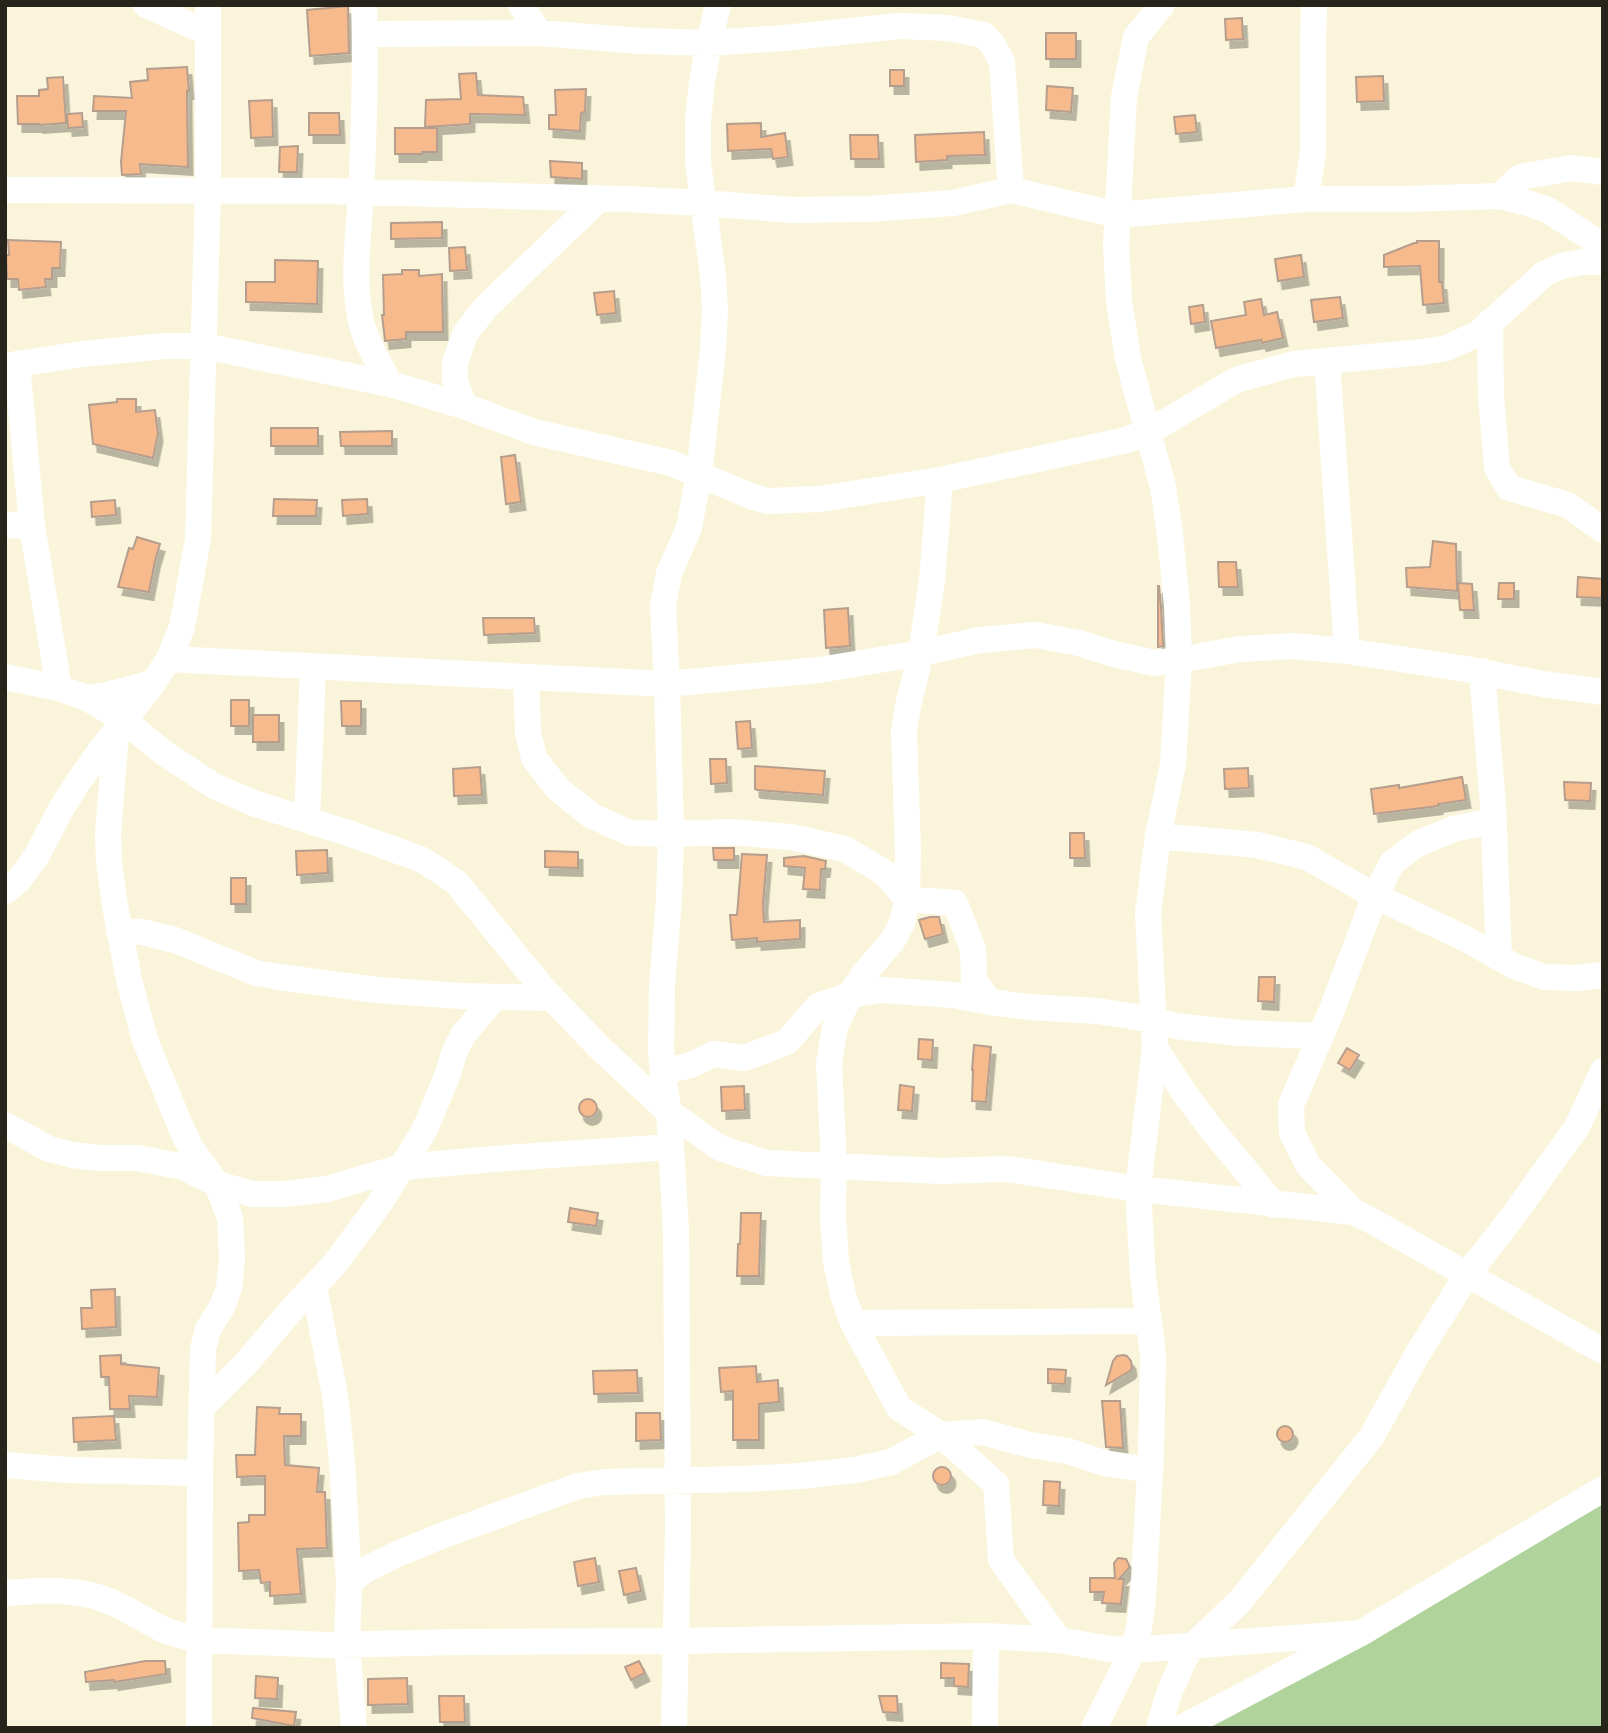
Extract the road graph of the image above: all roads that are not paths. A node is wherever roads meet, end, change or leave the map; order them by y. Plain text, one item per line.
1 (146, 5) edge
2 (208, 5) edge
3 (364, 5) edge
4 (520, 5) edge
5 (718, 5) edge
6 (1163, 5) edge
7 (1314, 5) edge
8 (208, 33) junction
9 (539, 33) junction
10 (365, 34) junction
11 (709, 43) junction
12 (1603, 172) edge
13 (5, 190) edge
14 (208, 190) junction
15 (1011, 190) junction
16 (361, 192) junction
17 (1500, 196) junction
18 (599, 199) junction
19 (1306, 199) junction
20 (704, 203) junction
21 (1118, 215) junction
22 (1603, 246) edge
23 (1603, 262) edge
24 (1490, 322) junction
25 (204, 346) junction
26 (1327, 361) junction
27 (11, 365) edge
28 (390, 384) junction
29 (464, 406) junction
30 (1147, 433) junction
31 (699, 474) junction
32 (940, 480) junction
33 (5, 525) edge
34 (32, 526) junction
35 (1603, 530) edge
36 (1348, 652) junction
37 (921, 653) junction
38 (169, 659) junction
39 (1179, 660) junction
40 (313, 666) junction
41 (1482, 671) junction
42 (5, 677) edge
43 (526, 677) junction
44 (153, 683) junction
45 (667, 684) junction
46 (59, 688) junction
47 (1603, 692) edge
48 (87, 698) junction
49 (120, 725) junction
50 (307, 820) junction
51 (1493, 821) junction
52 (671, 835) junction
53 (1158, 836) junction
54 (5, 892) edge
55 (1375, 896) junction
56 (907, 899) junction
57 (119, 931) junction
58 (1499, 958) junction
59 (1603, 975) edge
60 (850, 995) junction
61 (495, 997) junction
62 (552, 998) junction
63 (990, 1002) junction
64 (1154, 1020) junction
65 (1320, 1037) junction
66 (1155, 1048) junction
67 (1603, 1071) edge
68 (663, 1072) junction
69 (669, 1112) junction
70 (5, 1125) edge
71 (671, 1147) junction
72 (834, 1165) junction
73 (402, 1167) junction
74 (217, 1184) junction
75 (1138, 1189) junction
76 (1274, 1205) junction
77 (1354, 1212) junction
78 (1467, 1275) junction
79 (314, 1287) junction
80 (1149, 1321) junction
81 (853, 1323) junction
82 (1603, 1351) edge
83 (202, 1406) junction
84 (941, 1435) junction
85 (5, 1465) edge
86 (1150, 1470) junction
87 (200, 1473) junction
88 (678, 1480) junction
89 (1603, 1489) edge
90 (349, 1583) junction
91 (5, 1593) edge
92 (1361, 1633) junction
93 (986, 1636) junction
94 (199, 1640) junction
95 (1059, 1640) junction
96 (676, 1641) junction
97 (347, 1645) junction
98 (1193, 1646) junction
99 (1133, 1650) junction
100 (199, 1728) edge
101 (354, 1728) edge
102 (674, 1728) edge
103 (985, 1728) edge
104 (1094, 1728) edge
105 (1159, 1728) edge
106 (1181, 1728) edge

1 - 8 street
2 - 8 street
3 - 10 street
4 - 9 street
5 - 11 street
6 - 21 street
7 - 19 street
8 - 14 street
9 - 10 street
9 - 11 street
10 - 16 street
11 - 15 street
11 - 20 street
12 - 17 street
13 - 14 street
14 - 16 street
14 - 25 street
15 - 20 street
15 - 21 street
16 - 18 street
16 - 28 street
17 - 19 street
17 - 22 street
18 - 20 street
18 - 29 street
19 - 21 street
20 - 31 street
21 - 30 street
23 - 24 street
24 - 26 street
24 - 35 street
25 - 27 street
25 - 28 street
25 - 38 street
26 - 30 street
26 - 36 street
27 - 34 street
28 - 29 street
29 - 31 street
30 - 32 street
30 - 39 street
31 - 32 street
31 - 45 street
32 - 37 street
33 - 34 street
34 - 46 street
36 - 39 street
36 - 41 street
37 - 39 street
37 - 45 street
37 - 56 street
38 - 40 street
38 - 44 street
39 - 53 street
40 - 43 street
40 - 50 street
41 - 47 street
41 - 51 street
42 - 46 street
43 - 45 street
43 - 52 street
44 - 48 street
44 - 49 street
45 - 52 street
46 - 48 street
48 - 49 street
49 - 50 street
49 - 54 street
49 - 57 street
50 - 62 street
51 - 55 street
51 - 58 street
52 - 56 street
52 - 68 street
53 - 55 street
53 - 64 street
55 - 58 street
55 - 65 street
56 - 60 street
56 - 63 street
57 - 61 street
57 - 74 street
58 - 59 street
60 - 63 street
60 - 68 street
60 - 72 street
61 - 62 street
61 - 73 street
62 - 69 street
63 - 64 street
64 - 65 street
64 - 66 street
65 - 77 street
66 - 75 street
66 - 76 street
67 - 78 street
68 - 69 street
69 - 71 street
69 - 72 street
70 - 74 street
71 - 73 street
71 - 88 street
72 - 75 street
72 - 81 street
73 - 74 street
73 - 79 street
74 - 83 street
75 - 76 street
75 - 80 street
76 - 77 street
77 - 78 street
78 - 82 street
78 - 98 street
79 - 83 street
79 - 90 street
80 - 81 street
80 - 86 street
81 - 84 street
83 - 87 street
84 - 86 street
84 - 88 street
84 - 95 street
85 - 87 street
86 - 99 street
87 - 94 street
88 - 90 street
88 - 96 street
89 - 92 street
90 - 97 street
91 - 94 street
92 - 98 street
92 - 106 street
93 - 95 street
93 - 96 street
93 - 103 street
94 - 97 street
94 - 100 street
95 - 99 street
96 - 97 street
96 - 102 street
97 - 101 street
98 - 99 street
98 - 105 street
99 - 104 street

